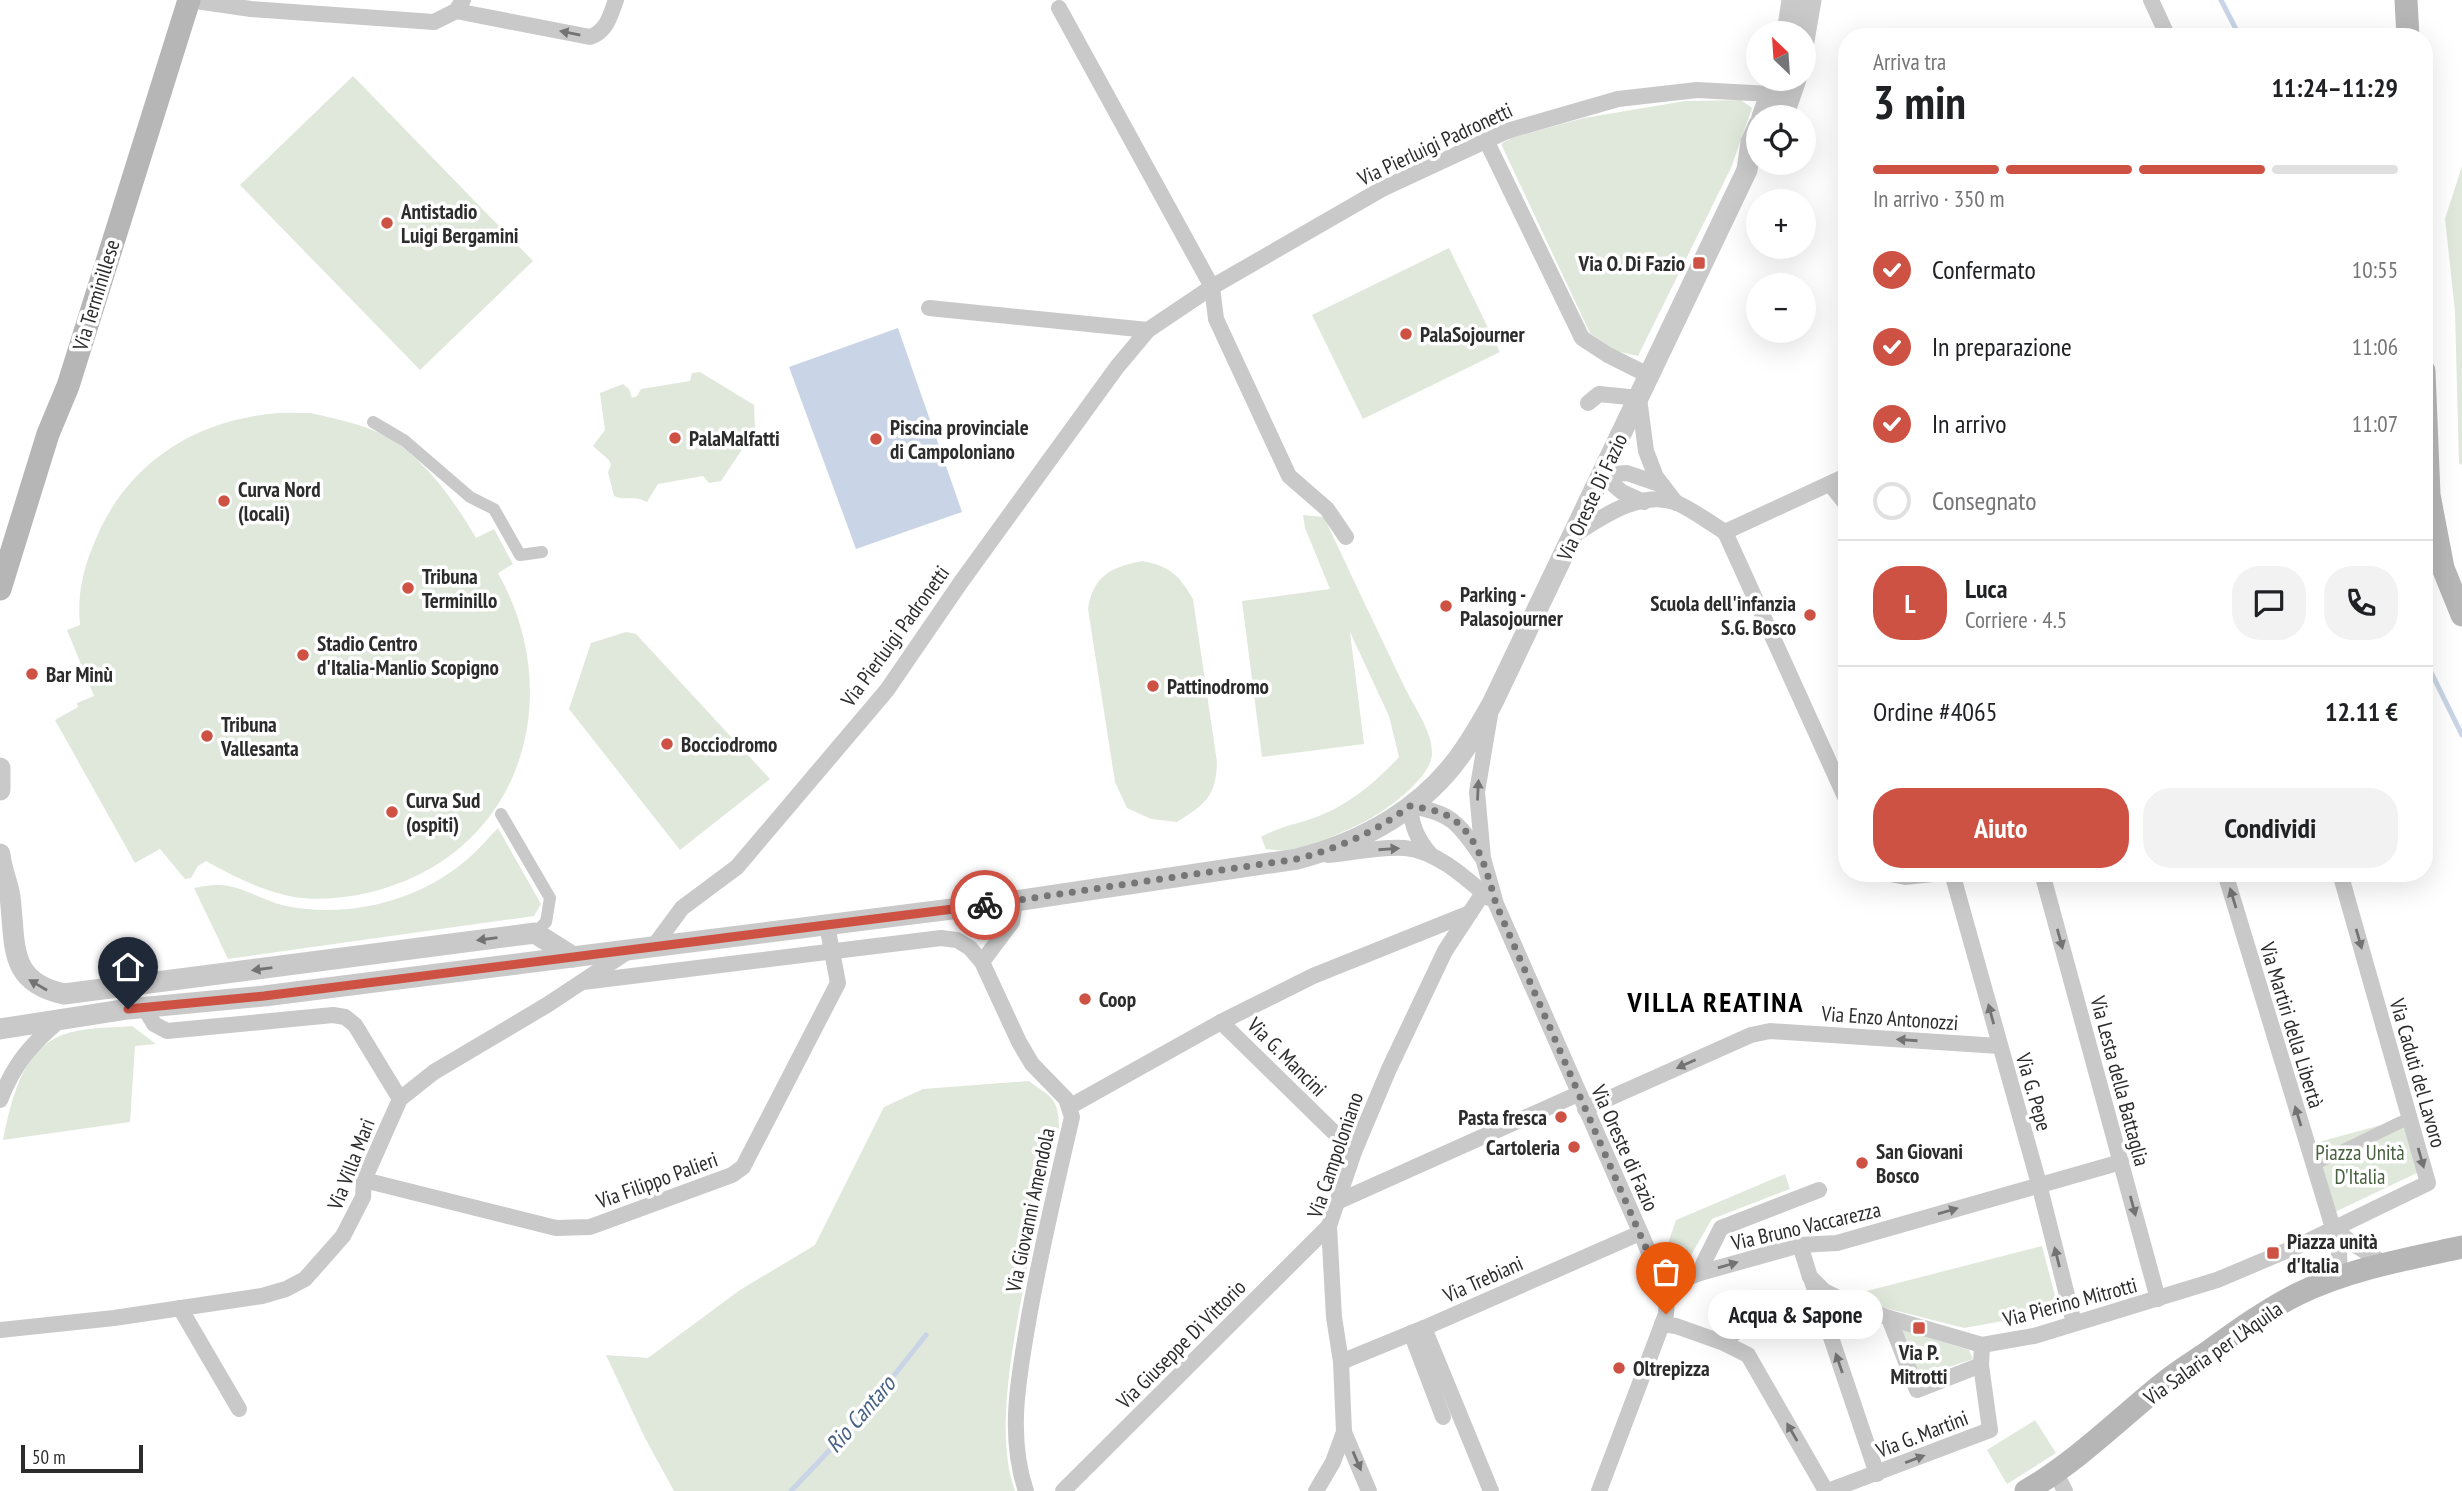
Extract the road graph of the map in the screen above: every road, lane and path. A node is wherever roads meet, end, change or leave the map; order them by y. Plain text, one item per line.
1 (174, 0) edge
2 (189, 0) edge
3 (615, 0) edge
4 (1792, 0) edge
5 (1811, 0) edge
6 (2151, 0) edge
7 (2406, 0) edge
8 (460, 6) edge
9 (1059, 8) dead end
10 (1789, 21) edge
11 (1807, 21) edge
12 (2164, 28) edge
13 (2408, 28) edge
14 (178, 35) junction
15 (1746, 88) edge
16 (1486, 140) junction
17 (1748, 175) edge
18 (1212, 287) junction
19 (929, 308) dead end
20 (1147, 330) junction
21 (1650, 376) junction
22 (1639, 398) junction
23 (1588, 403) dead end
24 (373, 422) dead end
25 (1602, 475) junction
26 (1838, 480) edge
27 (1830, 484) junction
28 (1662, 485) junction
29 (1838, 494) edge
30 (1644, 502) junction
31 (1676, 503) junction
32 (2433, 514) edge
33 (1725, 532) junction
34 (1574, 535) junction
35 (1346, 537) dead end
36 (542, 552) dead end
37 (0, 589) edge
38 (2462, 615) edge
39 (1492, 704) junction
40 (0, 768) edge
41 (1838, 781) edge
42 (0, 790) edge
43 (1410, 806) junction
44 (501, 814) dead end
45 (0, 855) edge
46 (1431, 855) junction
47 (1483, 858) junction
48 (1297, 859) junction
49 (0, 865) edge
50 (1954, 882) edge
51 (2044, 882) edge
52 (2228, 882) edge
53 (2343, 882) edge
54 (1483, 893) junction
55 (1014, 901) junction
56 (1496, 904) junction
57 (1470, 913) junction
58 (827, 925) junction
59 (535, 933) junction
60 (654, 946) junction
61 (631, 949) junction
62 (834, 953) junction
63 (573, 957) junction
64 (982, 962) junction
65 (583, 982) junction
66 (144, 1007) junction
67 (60, 1020) junction
68 (1221, 1022) junction
69 (0, 1029) edge
70 (1999, 1046) junction
71 (1578, 1094) junction
72 (400, 1099) junction
73 (0, 1100) edge
74 (1069, 1107) junction
75 (1584, 1109) junction
76 (2410, 1120) junction
77 (1354, 1152) junction
78 (2121, 1162) junction
79 (2313, 1165) junction
80 (364, 1180) junction
81 (2039, 1184) junction
82 (1819, 1190) dead end
83 (1337, 1202) junction
84 (1329, 1226) junction
85 (2333, 1228) junction
86 (1640, 1233) junction
87 (1800, 1245) junction
88 (2462, 1247) edge
89 (2385, 1264) junction
90 (1700, 1273) junction
91 (1810, 1277) junction
92 (2340, 1278) junction
93 (1663, 1287) junction
94 (2158, 1299) junction
95 (1819, 1303) junction
96 (180, 1308) junction
97 (1889, 1318) junction
98 (2074, 1323) junction
99 (1662, 1324) junction
100 (0, 1330) edge
101 (1418, 1331) junction
102 (1724, 1343) junction
103 (1982, 1345) junction
104 (1341, 1362) junction
105 (1982, 1365) junction
106 (239, 1409) dead end
107 (1443, 1417) dead end
108 (1344, 1432) junction
109 (1877, 1474) junction
110 (2060, 1482) edge
111 (1026, 1491) edge
112 (1063, 1491) edge
113 (1316, 1491) edge
114 (1369, 1491) edge
115 (1491, 1491) edge
116 (1600, 1491) edge
117 (1827, 1491) edge
118 (2026, 1491) edge

1 - 14 street
2 - 8 street
2 - 14 main road, Via Terminillese
3 -> 8 street
4 - 10 street
5 - 11 street
6 - 12 street
7 - 13 main road
9 - 18 street
14 - 37 main road, Via Terminillese
15 - 16 street, Via Pierluigi Padronetti
16 - 18 street, Via Pierluigi Padronetti
16 - 21 street
17 - 21 street, Via Oreste Di Fazio
18 - 20 street, Via Pierluigi Padronetti
18 - 35 street
19 - 20 street
20 - 60 street, Via Pierluigi Padronetti
21 - 22 street, Via Oreste Di Fazio
22 - 23 street
22 - 25 street, Via Oreste Di Fazio
22 - 28 street
24 - 36 street
25 - 28 street
25 - 30 street
25 - 34 street, Via Oreste Di Fazio
26 - 27 street
27 - 29 street
27 - 33 street
28 - 31 street
30 - 31 street
30 - 34 street
31 - 33 street
32 - 38 main road
33 - 41 street
34 - 39 street, Via Oreste Di Fazio
39 - 43 street, Via Oreste Di Fazio
47 -> 39 street
40 - 42 street
43 - 46 street
43 - 47 street
43 - 48 street, Via Oreste Di Fazio
44 - 59 street
45 - 49 street
48 -> 46 street
46 - 54 street
47 - 56 street, Via Oreste di Fazio
48 - 55 street, Via Oreste Di Fazio
59 -> 49 street
70 -> 50 street, Via G. Pepe
51 -> 78 street, Via Lesta della Battaglia
79 -> 52 street, Via Martiri della Libertà
53 -> 76 street, Via Caduti del Lavoro
54 - 56 street
54 - 57 street, Via Campoloniano
55 - 58 street, Via Oreste Di Fazio
55 - 64 street
56 - 71 street, Via Oreste di Fazio
57 - 68 street
57 - 77 street, Via Campoloniano
58 - 60 street, Via Oreste Di Fazio
58 - 62 street, Via Filippo Palieri
59 - 63 street
60 - 61 street, Via Oreste Di Fazio
61 - 63 street, Via Oreste Di Fazio
61 - 65 street, Via Villa Mari
62 - 64 street
62 - 65 street
62 - 80 street, Via Filippo Palieri
63 - 66 street, Via Oreste Di Fazio
64 - 74 street, Via Giovanni Amendola
65 - 72 street, Via Villa Mari
66 - 67 street, Via Oreste Di Fazio
66 - 72 street
67 - 69 street, Via Oreste Di Fazio
67 - 73 street
68 - 74 street
68 - 77 street, Via G. Mancini
70 -> 75 street, Via Enzo Antonozzi
70 - 81 street, Via G. Pepe
71 - 75 street, Via Oreste di Fazio
71 - 83 street
72 - 80 street, Via Villa Mari
74 - 111 street, Via Giovanni Amendola
75 - 86 street, Via Oreste di Fazio
76 - 79 street
76 -> 85 street, Via Caduti del Lavoro
77 - 83 street, Via Campoloniano
78 - 81 street, Via Bruno Vaccarezza
78 -> 94 street, Via Lesta della Battaglia
79 - 85 street, Via Martiri della Libertà
80 - 96 street, Via Villa Mari
87 -> 81 street, Via Bruno Vaccarezza
98 -> 81 street, Via G. Pepe
82 - 90 street
83 - 84 street, Via Campoloniano
84 - 104 street, Via Campoloniano
84 - 112 street, Via Giuseppe Di Vittorio
85 - 89 street
85 - 92 street
85 - 94 street, Via Pierino Mitrotti
86 - 93 street, Via Oreste di Fazio
86 - 101 street, Via Trebiani
90 -> 87 street, Via Bruno Vaccarezza
87 - 91 street
88 - 89 main road, Via Salaria per L'Aquila
89 - 92 main road, Via Salaria per L'Aquila
90 - 93 street, Via Bruno Vaccarezza
91 - 95 street
91 - 97 street, Via Pierino Mitrotti
92 - 110 main road, Via Salaria per L'Aquila
93 - 99 street, Via Oreste di Fazio
94 - 98 street, Via Pierino Mitrotti
95 - 102 street
109 -> 95 street
96 - 100 street, Via Villa Mari
96 - 106 street
97 - 103 street, Via Pierino Mitrotti
97 - 105 street
98 - 103 street, Via Pierino Mitrotti
99 - 102 street
99 - 116 street, Via Oreste di Fazio
101 - 104 street, Via Trebiani
101 - 107 street
101 - 115 street
117 -> 102 street
103 - 105 street, Via G. Martini
104 - 108 street, Via Campoloniano
109 -> 105 street, Via G. Martini
108 - 113 street, Via Campoloniano
108 -> 114 street
109 - 117 street, Via G. Martini
110 - 118 main road, Via Salaria per L'Aquila

